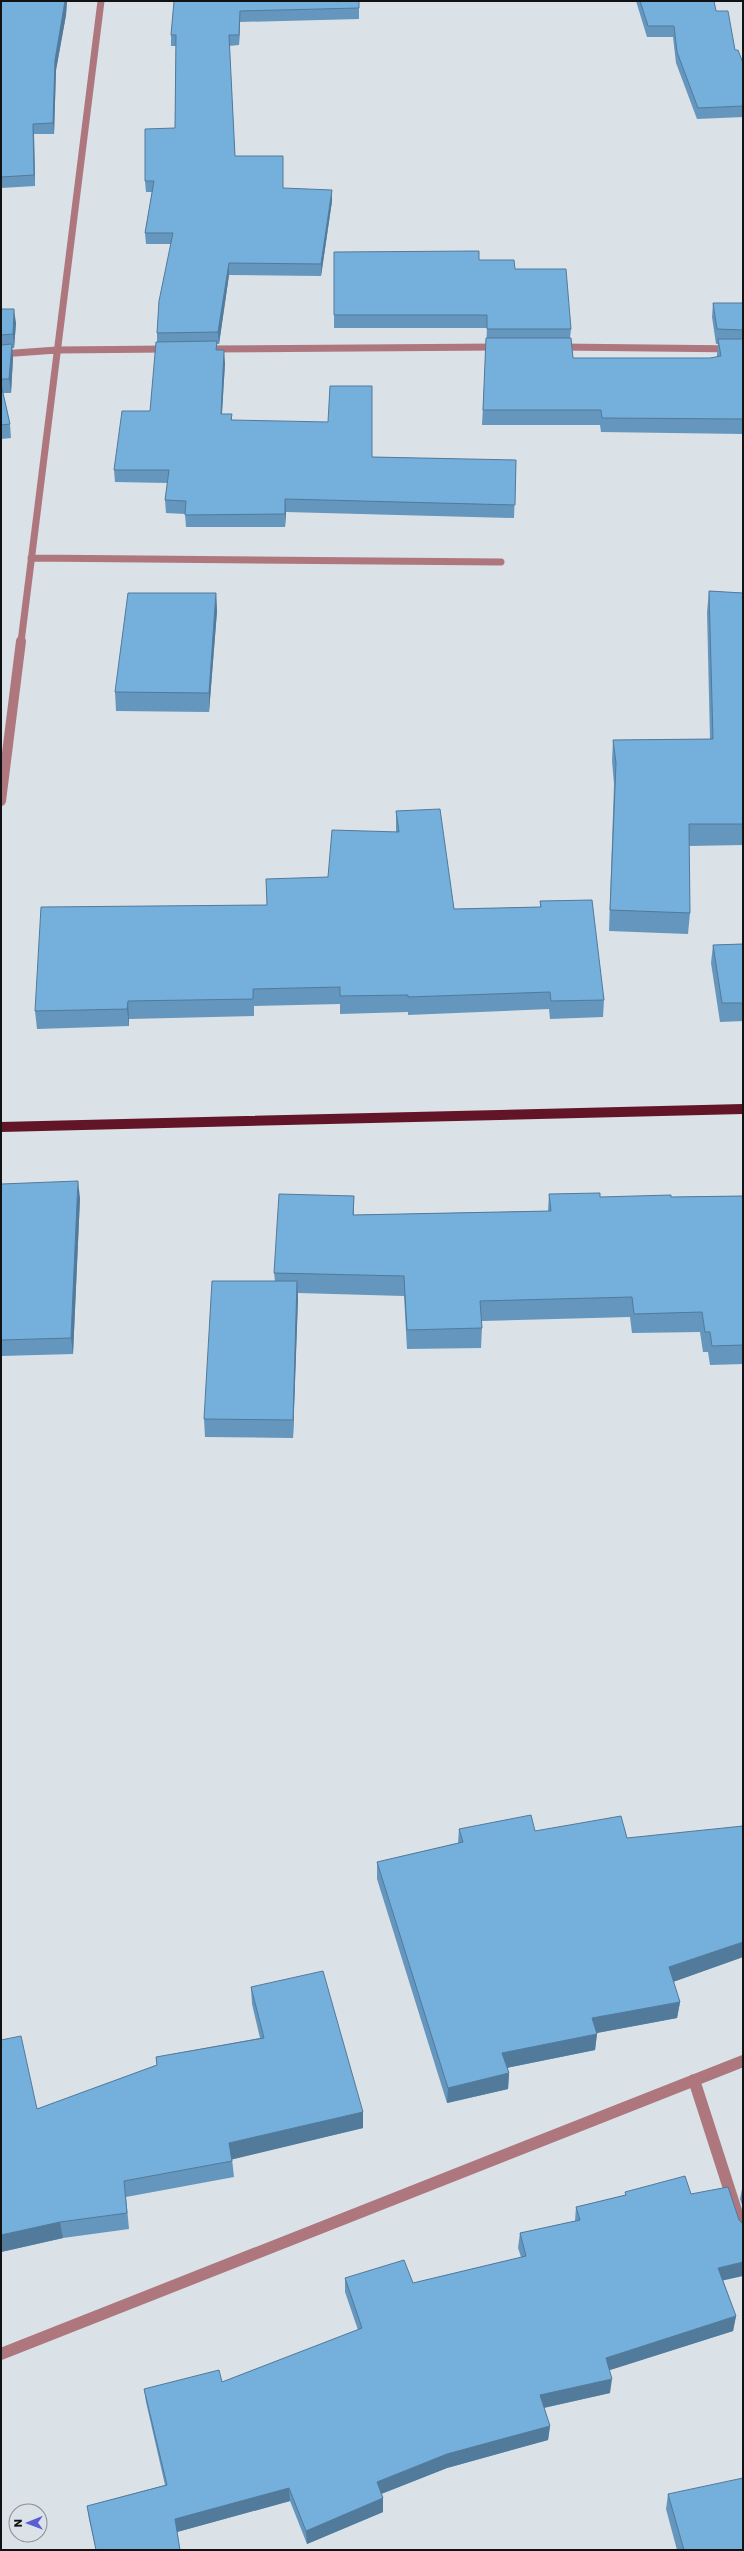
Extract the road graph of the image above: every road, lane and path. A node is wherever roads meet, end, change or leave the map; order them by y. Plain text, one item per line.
1 (101, 1) edge
2 (508, 347) edge
3 (547, 347) edge
4 (176, 349) edge
5 (200, 349) edge
6 (743, 349) edge
7 (57, 350) junction
8 (1, 354) edge
9 (31, 558) junction
10 (501, 562) dead end
11 (1, 801) edge
12 (743, 1109) edge
13 (1, 1127) edge
14 (743, 2061) edge
15 (694, 2080) junction
16 (743, 2232) edge
17 (1, 2354) edge

1 - 7 street
2 - 5 street
3 - 6 street
4 - 7 street
7 - 8 street
7 - 9 street
9 - 10 street
9 - 11 street
12 - 13 highway
14 - 15 street
15 - 16 street
15 - 17 street

